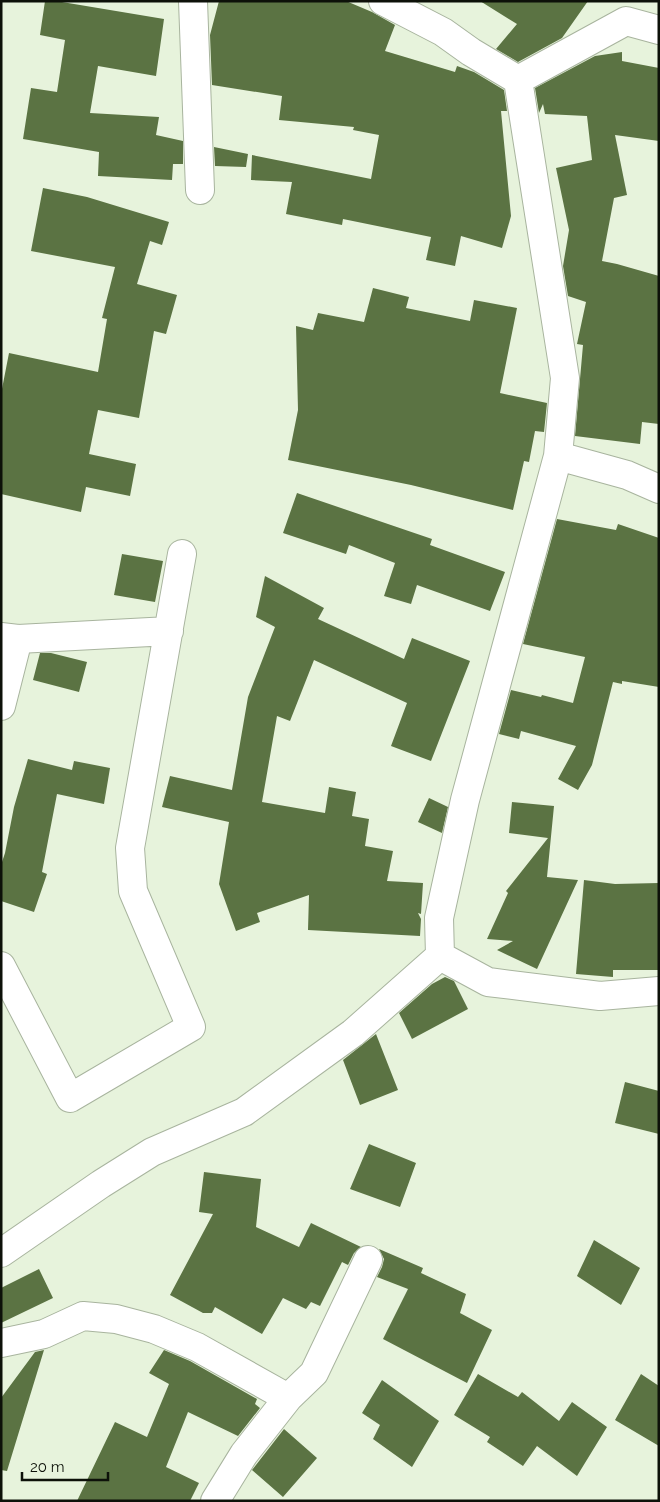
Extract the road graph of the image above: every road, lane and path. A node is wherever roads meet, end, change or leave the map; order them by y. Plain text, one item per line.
1 (193, 1) edge
2 (383, 1) edge
3 (659, 30) edge
4 (518, 80) junction
5 (200, 190) dead end
6 (558, 456) junction
7 (659, 489) edge
8 (182, 554) dead end
9 (169, 632) junction
10 (10, 638) edge
11 (1, 706) edge
12 (440, 956) junction
13 (1, 966) edge
14 (659, 990) edge
15 (1, 1253) edge
16 (368, 1260) dead end
17 (1, 1343) edge
18 (288, 1398) junction
19 (215, 1501) edge

1 - 5 street
2 - 4 street
3 - 4 street
4 - 6 street
6 - 7 street
6 - 12 street
8 - 9 street
9 - 10 street
9 - 13 street
10 - 11 street
12 - 14 street
12 - 15 street
16 - 18 street
17 - 18 street
18 - 19 street

